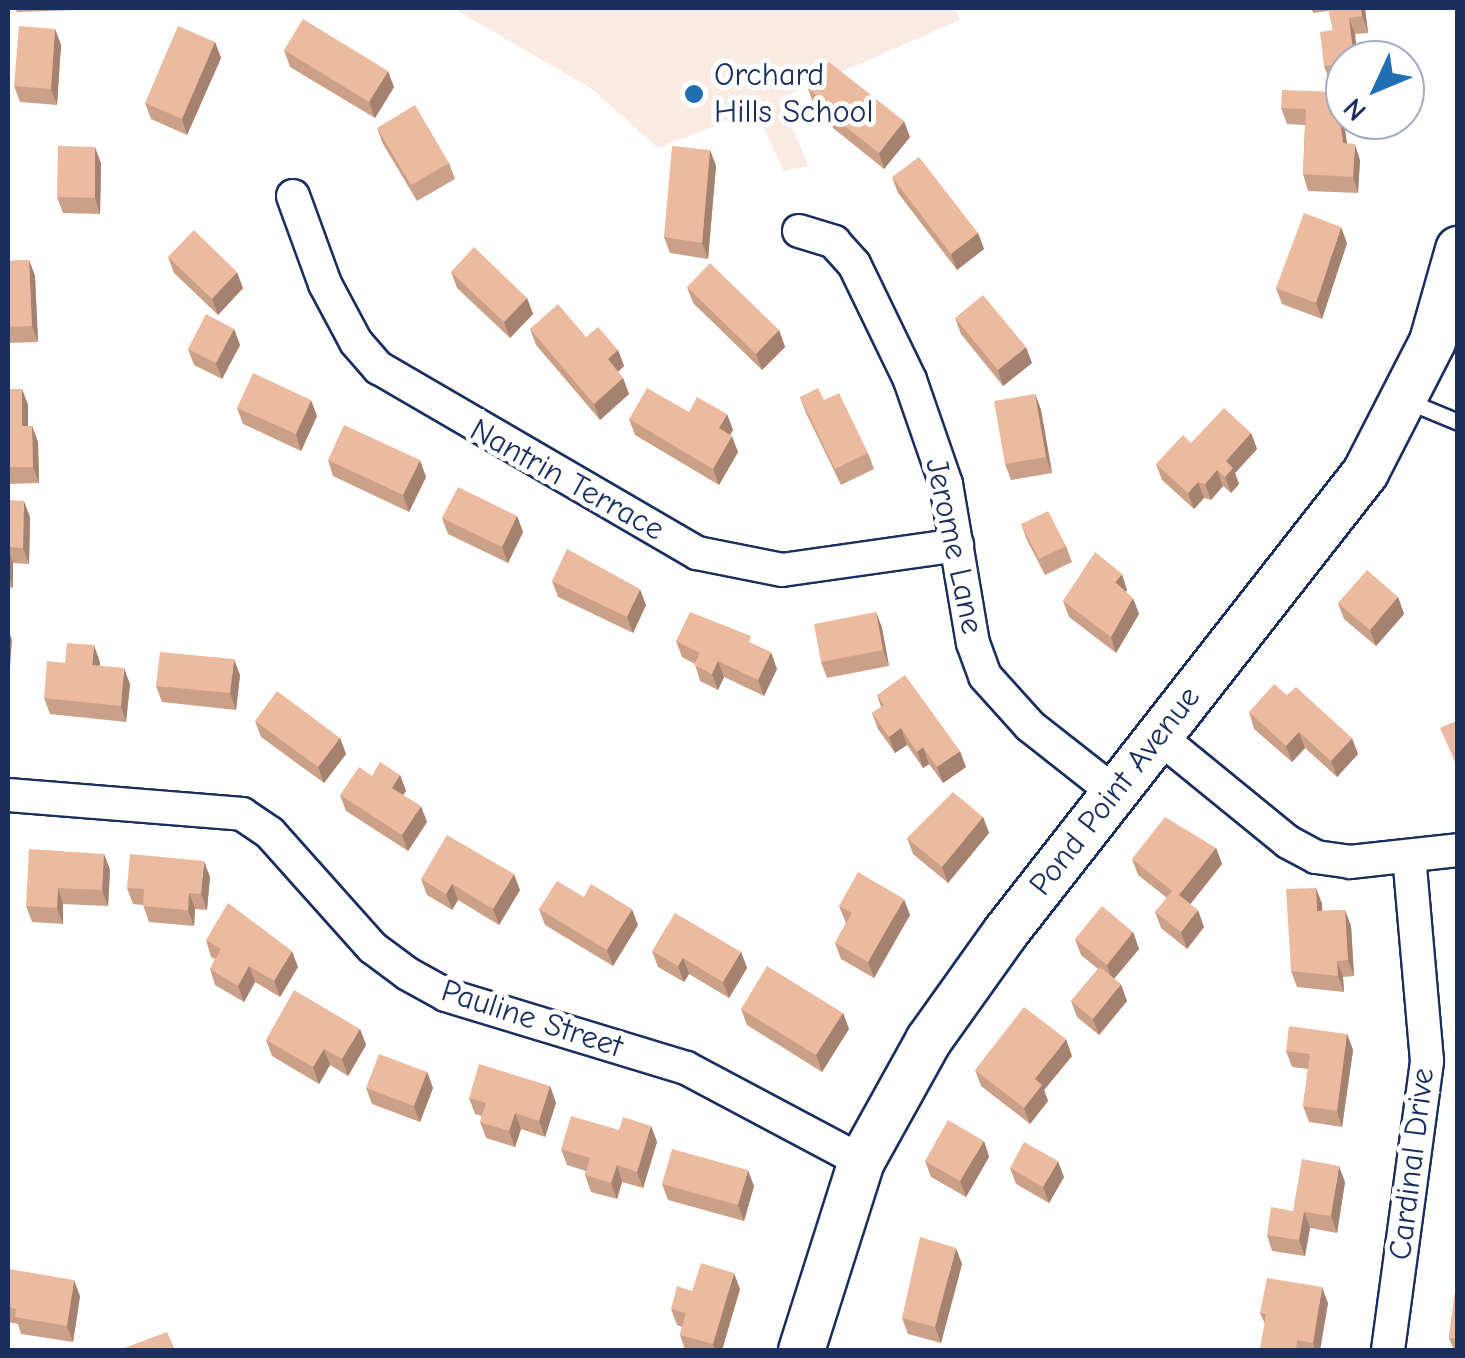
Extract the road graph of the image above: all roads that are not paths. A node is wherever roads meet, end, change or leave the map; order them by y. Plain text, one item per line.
1 (293, 196) dead end
2 (798, 232) dead end
3 (1458, 250) edge
4 (1405, 400) junction
5 (1458, 422) edge
6 (957, 545) junction
7 (1158, 736) junction
8 (1114, 792) junction
9 (8, 795) edge
10 (1458, 850) edge
11 (1409, 857) junction
12 (861, 1160) junction
13 (801, 1350) edge
14 (1388, 1350) edge

1 - 6 street, Nantrin Terrace
2 - 6 street, Jerome Lane
3 - 4 main road, Pond Point Avenue
4 - 5 lane
4 - 7 main road, Pond Point Avenue
6 - 8 street, Jerome Lane
7 - 8 main road, Pond Point Avenue
7 - 11 street
8 - 12 main road, Pond Point Avenue
9 - 12 street, Pauline Street
10 - 11 street
11 - 14 street, Cardinal Drive
12 - 13 main road, Pond Point Avenue

